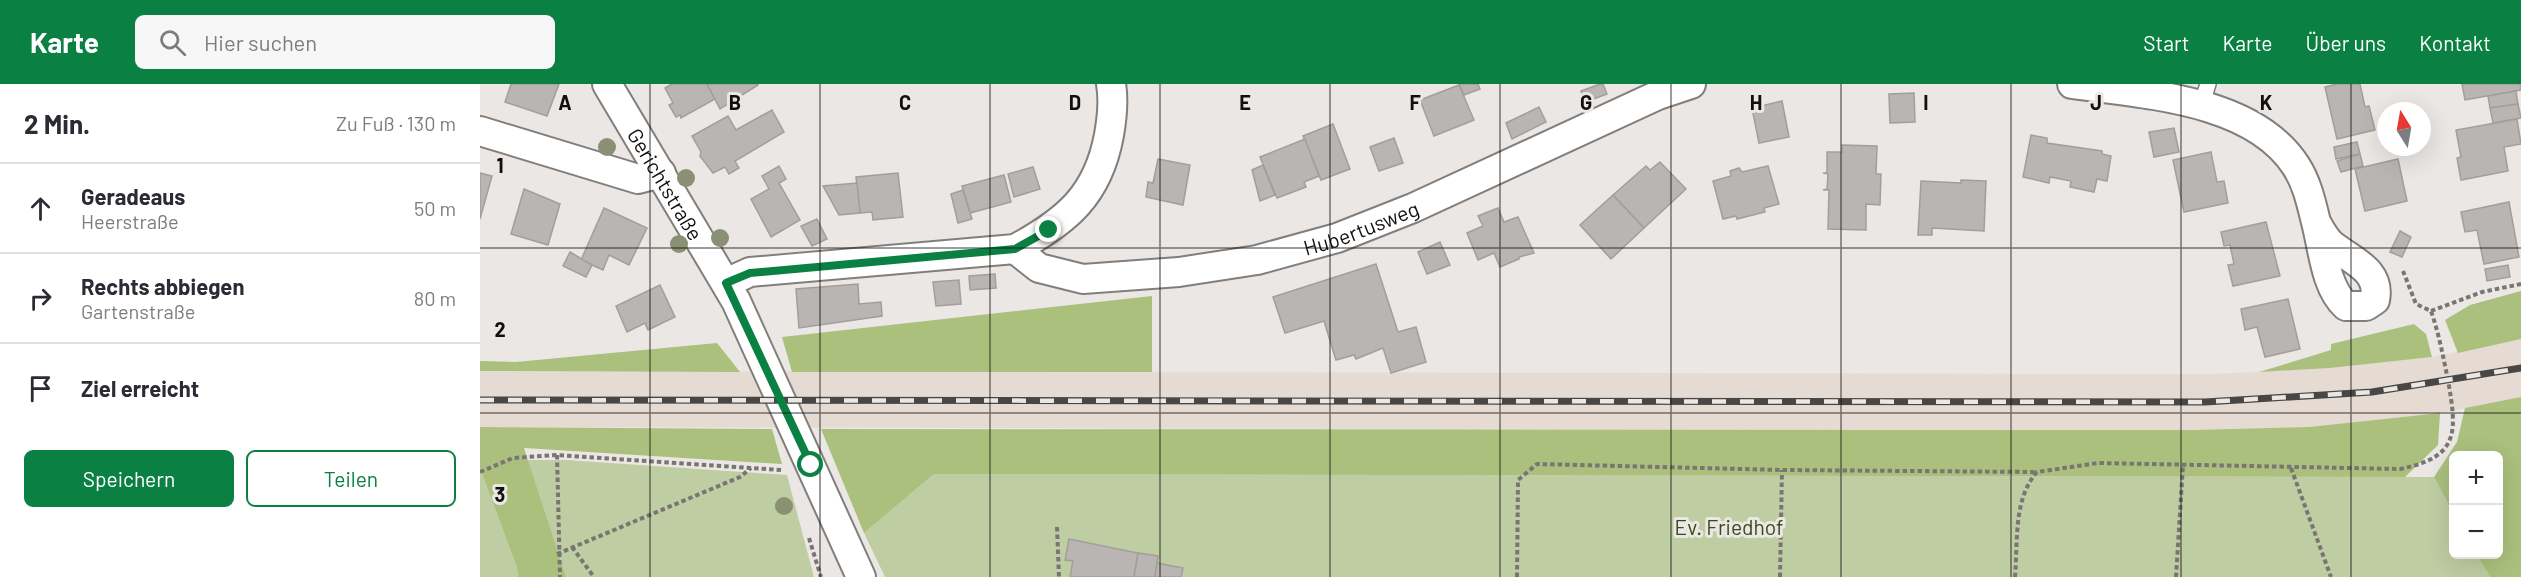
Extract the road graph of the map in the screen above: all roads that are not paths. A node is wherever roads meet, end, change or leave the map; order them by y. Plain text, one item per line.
1 (607, 84) edge
2 (1112, 84) edge
3 (1691, 84) edge
4 (2072, 84) edge
5 (2205, 95) edge
6 (480, 131) edge
7 (662, 173) junction
8 (2316, 222) junction
9 (1015, 249) junction
10 (726, 283) junction
11 (861, 577) edge

1 - 7 street, Gerichtstraße
2 - 9 street
3 - 9 street, Hubertusweg
4 - 5 street
5 - 8 street
6 - 7 street
7 - 10 street, Gerichtstraße
8 - 8 street
9 - 10 street
10 - 11 street, Gerichtstraße

